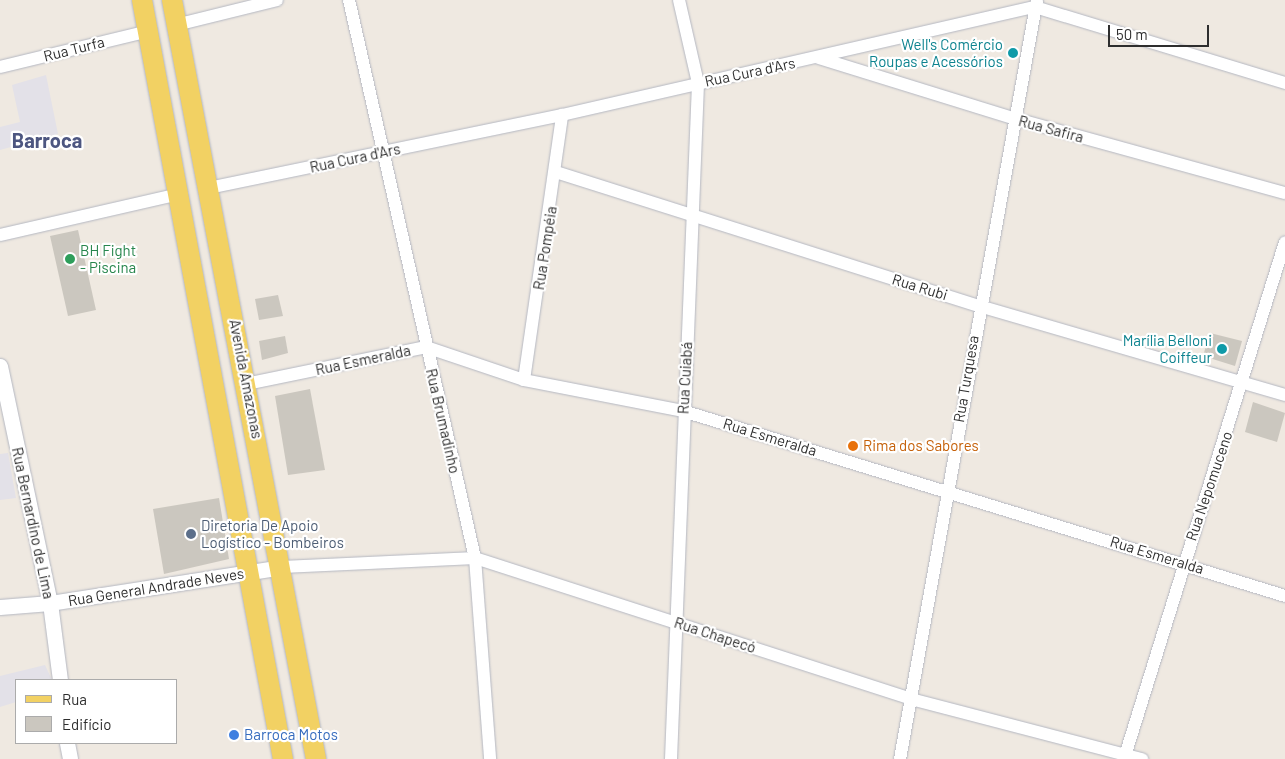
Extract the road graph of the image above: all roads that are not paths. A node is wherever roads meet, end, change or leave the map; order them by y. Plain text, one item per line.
1 (142, 0) edge
2 (172, 0) edge
3 (277, 0) edge
4 (349, 0) edge
5 (679, 0) edge
6 (1036, 3) edge
7 (176, 24) junction
8 (148, 31) junction
9 (818, 58) junction
10 (0, 67) edge
11 (698, 83) junction
12 (1285, 83) edge
13 (562, 115) junction
14 (1016, 119) junction
15 (383, 152) junction
16 (556, 172) junction
17 (209, 188) junction
18 (1285, 193) edge
19 (179, 194) junction
20 (694, 218) junction
21 (0, 235) edge
22 (1285, 242) edge
23 (979, 306) junction
24 (426, 347) junction
25 (0, 366) edge
26 (524, 380) junction
27 (246, 384) junction
28 (1244, 384) junction
29 (1285, 395) edge
30 (683, 411) junction
31 (946, 492) junction
32 (475, 558) junction
33 (1184, 562) junction
34 (283, 567) junction
35 (248, 572) junction
36 (1285, 596) edge
37 (50, 604) junction
38 (0, 607) edge
39 (676, 622) junction
40 (60, 679) edge
41 (911, 698) junction
42 (68, 744) edge
43 (1124, 757) edge
44 (70, 759) edge
45 (283, 759) edge
46 (316, 759) edge
47 (490, 759) edge
48 (671, 759) edge
49 (900, 759) edge
50 (1142, 759) edge

1 - 8 main road
2 - 7 main road, Avenida Amazonas
3 - 7 street
4 - 15 street, Rua Brumadinho
5 - 11 street, Rua Cuiabá
6 - 9 street, Rua Cura d'Ars
6 - 12 street
6 - 14 street, Rua Turquesa
7 - 17 main road, Avenida Amazonas
8 - 10 street, Rua Turfa
8 - 19 main road
9 - 11 street, Rua Cura d'Ars
9 - 14 street, Rua Safira
11 - 13 street, Rua Cura d'Ars
11 - 20 street, Rua Cuiabá
13 - 15 street, Rua Cura d'Ars
13 - 16 street, Rua Pompéia
14 - 18 street, Rua Safira
14 - 23 street, Rua Turquesa
15 - 17 street, Rua Cura d'Ars
15 - 24 street, Rua Brumadinho
16 - 20 street, Rua Rubi
16 - 26 street, Rua Pompéia
17 - 27 main road, Avenida Amazonas
19 - 21 street
19 - 35 main road
20 - 23 street, Rua Rubi
20 - 30 street, Rua Cuiabá
22 - 28 street, Rua Nepomuceno
23 - 28 street, Rua Rubi
23 - 31 street, Rua Turquesa
24 - 26 street, Rua Esmeralda
24 - 27 street, Rua Esmeralda
24 - 32 street, Rua Brumadinho
25 - 37 street, Rua Bernardino de Lima
26 - 30 street, Rua Esmeralda
27 - 34 main road, Avenida Amazonas
28 - 29 street, Rua Rubi
28 - 33 street, Rua Nepomuceno
30 - 31 street, Rua Esmeralda
30 - 39 street, Rua Cuiabá
31 - 33 street, Rua Esmeralda
31 - 41 street, Rua Turquesa
32 - 34 street, Rua Chapecó
32 - 39 street, Rua Chapecó
32 - 47 street, Rua Brumadinho
33 - 36 street, Rua Esmeralda
33 - 43 street, Rua Nepomuceno
34 - 35 street, Rua General Andrade Neves
34 - 46 main road, Avenida Amazonas
35 - 37 street, Rua General Andrade Neves
35 - 45 main road
37 - 38 street, Rua General Andrade Neves
37 - 40 street, Rua Bernardino de Lima
39 - 41 street, Rua Chapecó
39 - 48 street, Rua Cuiabá
41 - 43 street, Rua Chapecó
41 - 49 street, Rua Turquesa
42 - 44 street
43 - 50 street, Rua Chapecó

